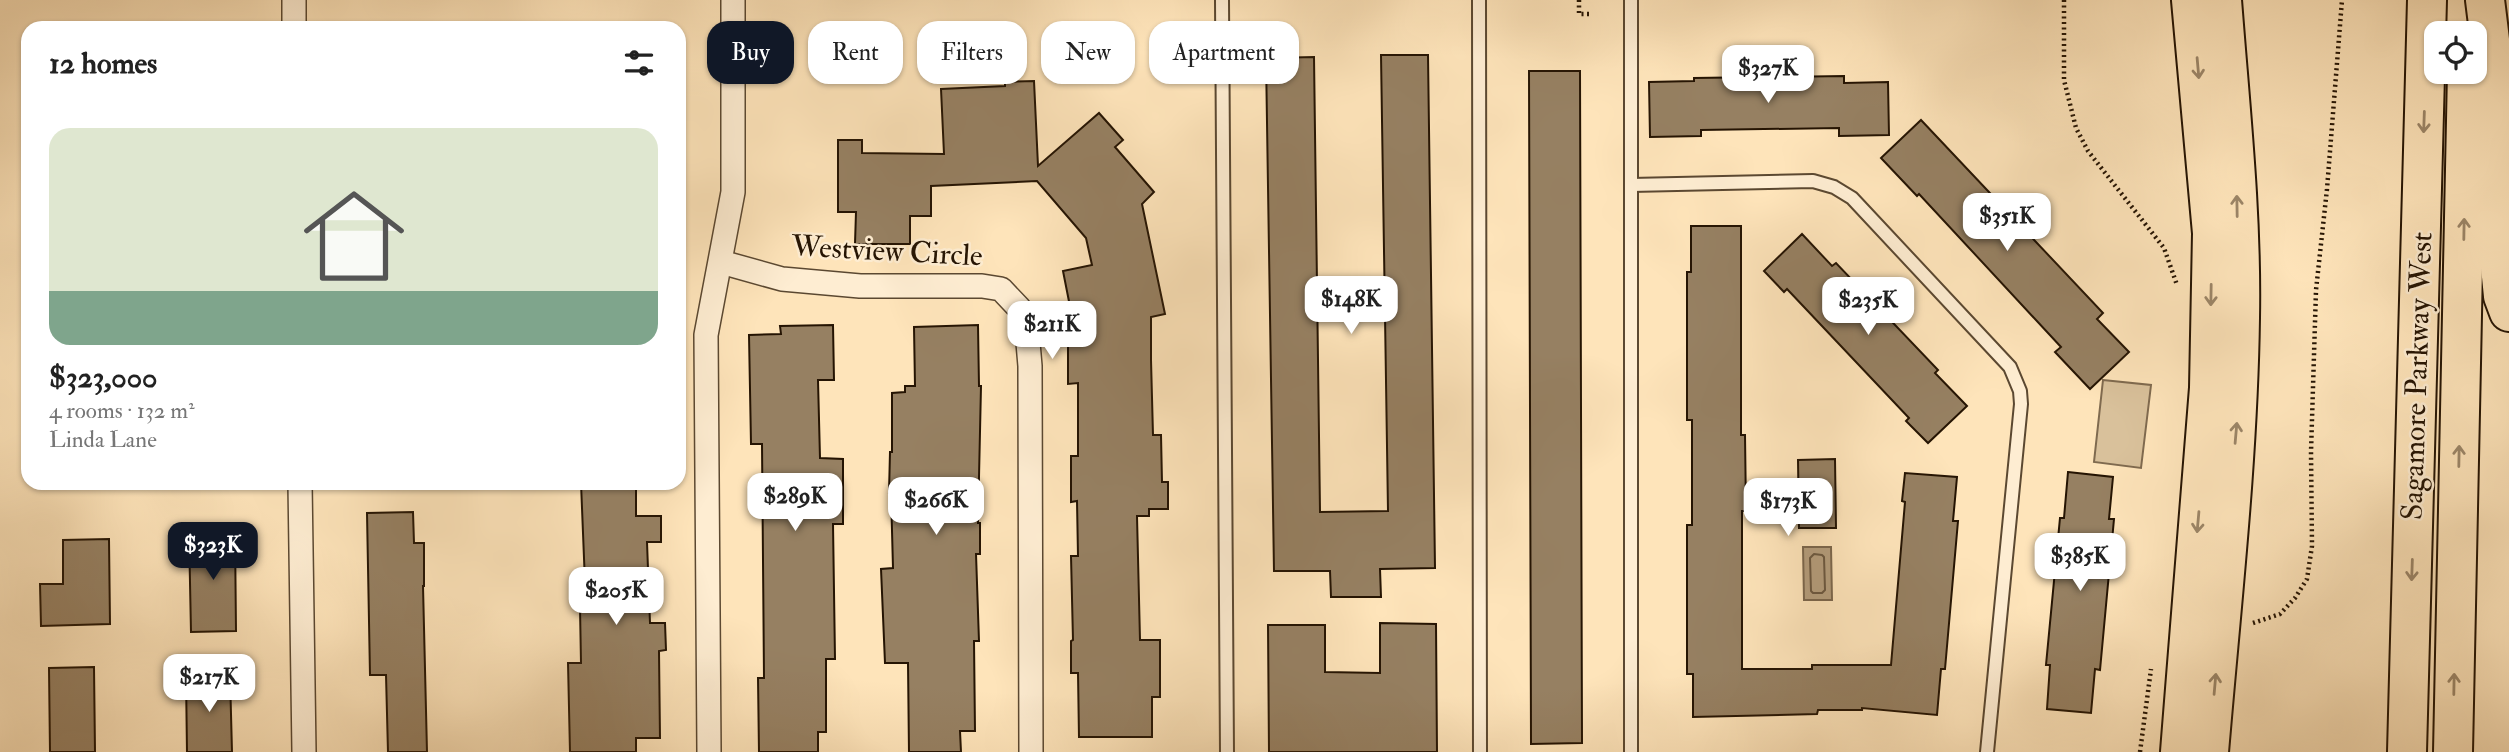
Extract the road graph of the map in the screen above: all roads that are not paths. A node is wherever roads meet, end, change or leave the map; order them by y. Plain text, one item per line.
1 (293, 0) edge
2 (733, 0) edge
3 (1222, 0) edge
4 (1479, 0) edge
5 (1631, 0) edge
6 (2190, 0) edge
7 (2222, 0) edge
8 (2427, 0) edge
9 (2469, 0) edge
10 (2485, 0) edge
11 (294, 21) edge
12 (2468, 21) edge
13 (2468, 84) edge
14 (1631, 185) junction
15 (721, 262) junction
16 (2509, 312) edge
17 (300, 490) edge
18 (304, 752) edge
19 (709, 752) edge
20 (1031, 752) edge
21 (1227, 752) edge
22 (1480, 752) edge
23 (1631, 752) edge
24 (1987, 752) edge
25 (2180, 752) edge
26 (2209, 752) edge
27 (2407, 752) edge
28 (2453, 752) edge

1 - 11 street
2 - 15 street
3 - 21 lane
4 - 22 lane
5 - 14 lane
6 -> 25 highway
26 -> 7 highway
8 -> 27 highway, Sagamore Parkway West
9 - 12 highway
10 - 16 highway
28 -> 13 highway, Sagamore Parkway West
14 - 23 lane
14 - 24 lane
15 - 19 street
15 - 20 street, Westview Circle
17 - 18 street

